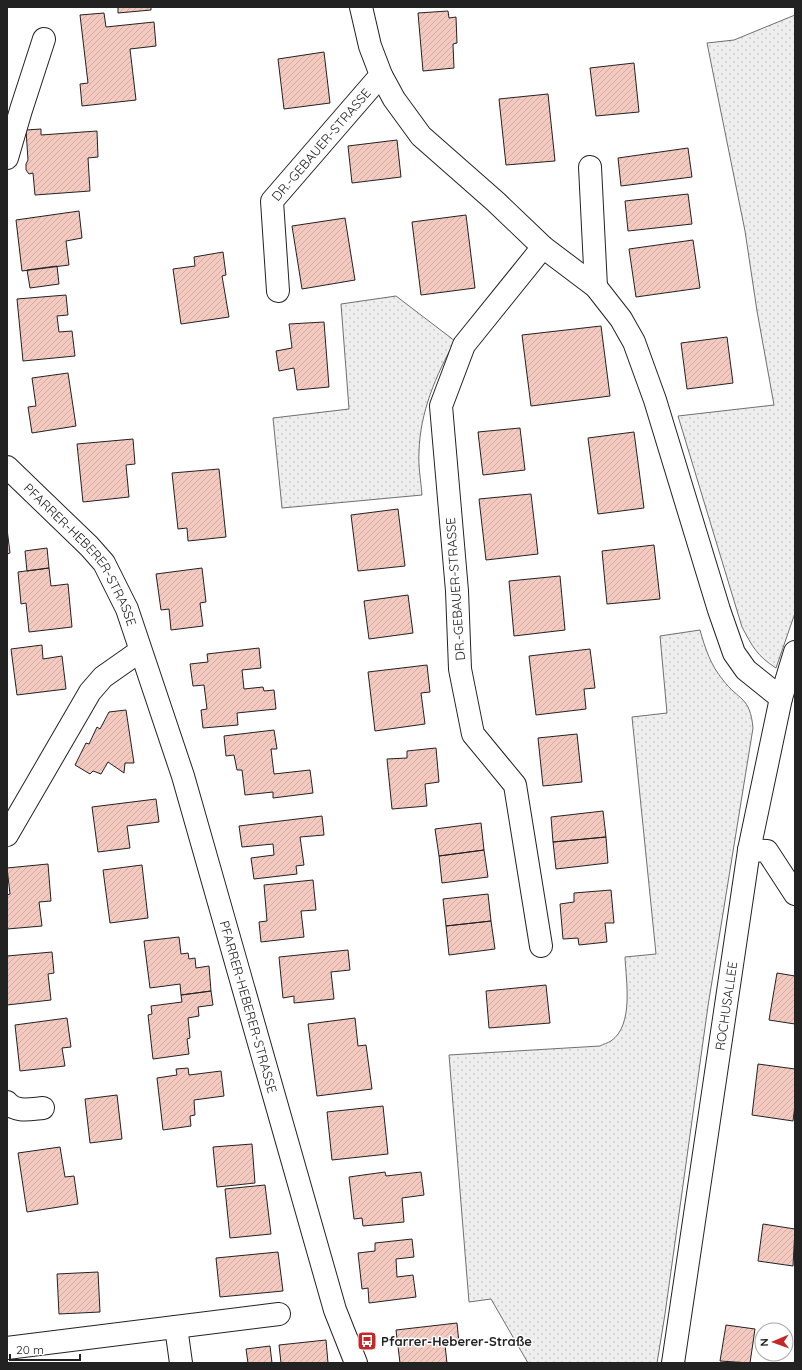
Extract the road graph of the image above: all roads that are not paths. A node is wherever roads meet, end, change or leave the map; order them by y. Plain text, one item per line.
1 (361, 7) edge
2 (44, 39) dead end
3 (381, 75) junction
4 (7, 158) edge
5 (590, 167) dead end
6 (543, 247) junction
7 (596, 288) junction
8 (278, 291) dead end
9 (7, 467) edge
10 (140, 651) junction
11 (795, 652) edge
12 (781, 698) junction
13 (7, 835) edge
14 (749, 850) junction
15 (795, 894) edge
16 (541, 946) dead end
17 (7, 1102) edge
18 (42, 1108) dead end
19 (279, 1314) dead end
20 (176, 1327) junction
21 (7, 1348) edge
22 (181, 1363) edge
23 (356, 1363) edge
24 (673, 1363) edge

1 - 3 street, DR.-GEBAUER-STRASSE
2 - 4 street
3 - 6 street, DR.-GEBAUER-STRASSE
3 - 8 street, DR.-GEBAUER-STRASSE
5 - 7 street
6 - 7 street, DR.-GEBAUER-STRASSE
6 - 16 street, DR.-GEBAUER-STRASSE
7 - 12 street, DR.-GEBAUER-STRASSE
9 - 10 street, PFARRER-HEBERER-STRASSE
10 - 13 street
10 - 23 street, PFARRER-HEBERER-STRASSE
11 - 12 street, ROCHUSALLEE
12 - 14 street, ROCHUSALLEE
14 - 15 street
14 - 24 street, ROCHUSALLEE
17 - 18 street
19 - 20 street
20 - 21 street
20 - 22 street

